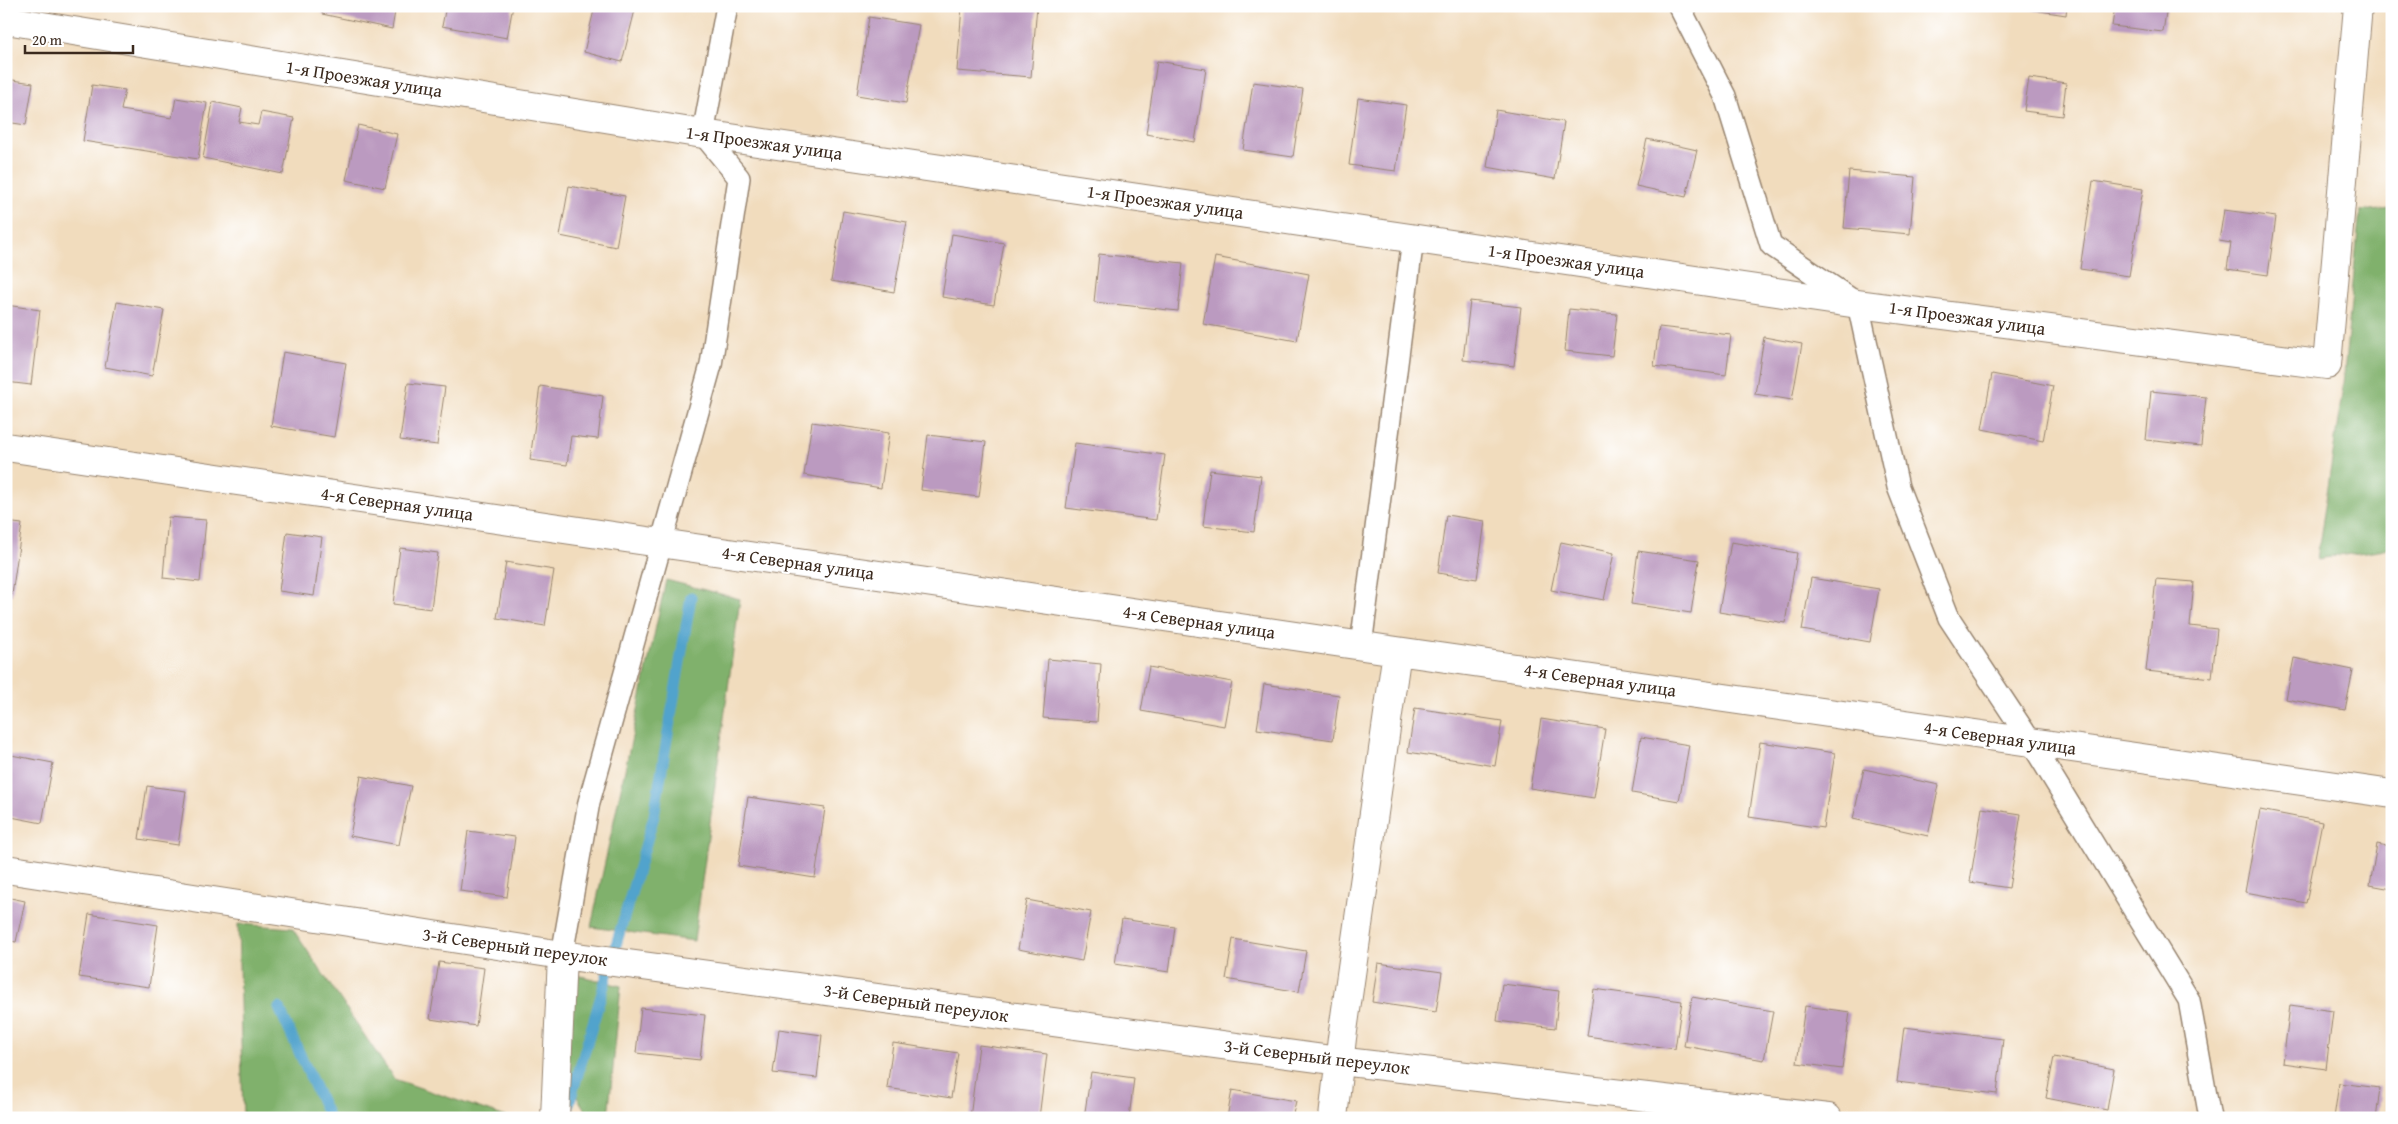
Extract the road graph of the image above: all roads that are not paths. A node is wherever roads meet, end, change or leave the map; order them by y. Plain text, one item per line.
1 (726, 6) edge
2 (1680, 6) edge
3 (2358, 6) edge
4 (6, 20) edge
5 (703, 134) junction
6 (1414, 238) junction
7 (1858, 304) junction
8 (6, 447) edge
9 (662, 543) junction
10 (1362, 646) junction
11 (1397, 652) junction
12 (2031, 742) junction
13 (2392, 794) edge
14 (6, 870) edge
15 (562, 955) junction
16 (1339, 1061) junction
17 (555, 1118) edge
18 (1333, 1118) edge
19 (1828, 1118) edge
20 (2210, 1118) edge

1 - 5 lane
2 - 7 lane
3 - 7 street, 1-я Проезжая улица
4 - 5 street, 1-я Проезжая улица
5 - 6 street, 1-я Проезжая улица
5 - 9 lane
6 - 7 street, 1-я Проезжая улица
6 - 10 lane
7 - 12 lane
8 - 9 street, 4-я Северная улица
9 - 10 street, 4-я Северная улица
9 - 15 lane
10 - 11 street, 4-я Северная улица
11 - 12 street, 4-я Северная улица
11 - 16 street
12 - 13 street, 4-я Северная улица
12 - 20 lane
14 - 15 street, 3-й Северный переулок
15 - 16 street, 3-й Северный переулок
15 - 17 street
16 - 18 street
16 - 19 street, 3-й Северный переулок

